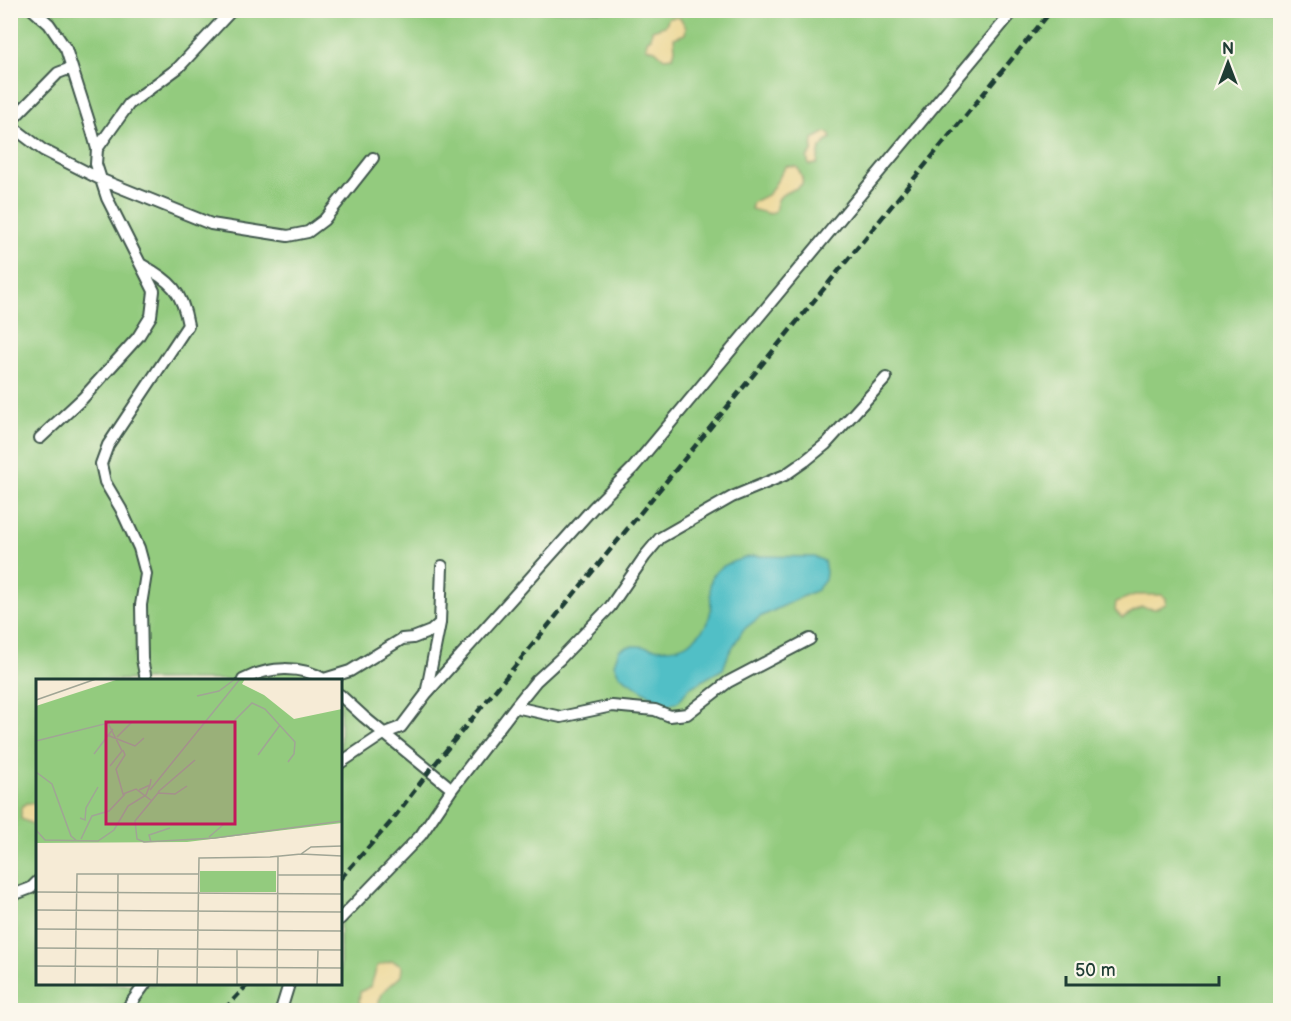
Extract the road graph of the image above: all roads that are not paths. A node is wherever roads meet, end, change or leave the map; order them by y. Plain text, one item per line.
1 (33, 10) edge
2 (232, 10) edge
3 (1014, 10) edge
4 (71, 68) junction
5 (10, 124) edge
6 (97, 149) junction
7 (373, 158) dead end
8 (102, 180) junction
9 (142, 264) junction
10 (886, 378) dead end
11 (40, 438) dead end
12 (442, 566) dead end
13 (440, 623) junction
14 (810, 639) dead end
15 (146, 679) edge
16 (248, 679) edge
17 (322, 679) edge
18 (328, 679) edge
19 (426, 694) junction
20 (342, 697) edge
21 (515, 707) junction
22 (385, 733) junction
23 (342, 762) edge
24 (452, 789) junction
25 (36, 883) edge
26 (10, 896) edge
27 (342, 917) edge
28 (144, 985) edge
29 (289, 985) edge
30 (126, 1011) edge
31 (281, 1011) edge

1 - 4 lane
2 - 6 lane
3 - 19 lane
4 - 5 lane
4 - 6 lane
5 - 8 lane
6 - 8 lane
7 - 8 lane
8 - 9 lane
9 - 11 lane
9 - 15 lane
10 - 21 lane
12 - 13 lane
13 - 18 lane
13 - 19 lane
14 - 21 lane
16 - 17 lane
19 - 22 lane
20 - 22 lane
21 - 24 lane
22 - 23 lane
22 - 24 lane
24 - 27 lane
25 - 26 lane
28 - 30 lane
29 - 31 lane

